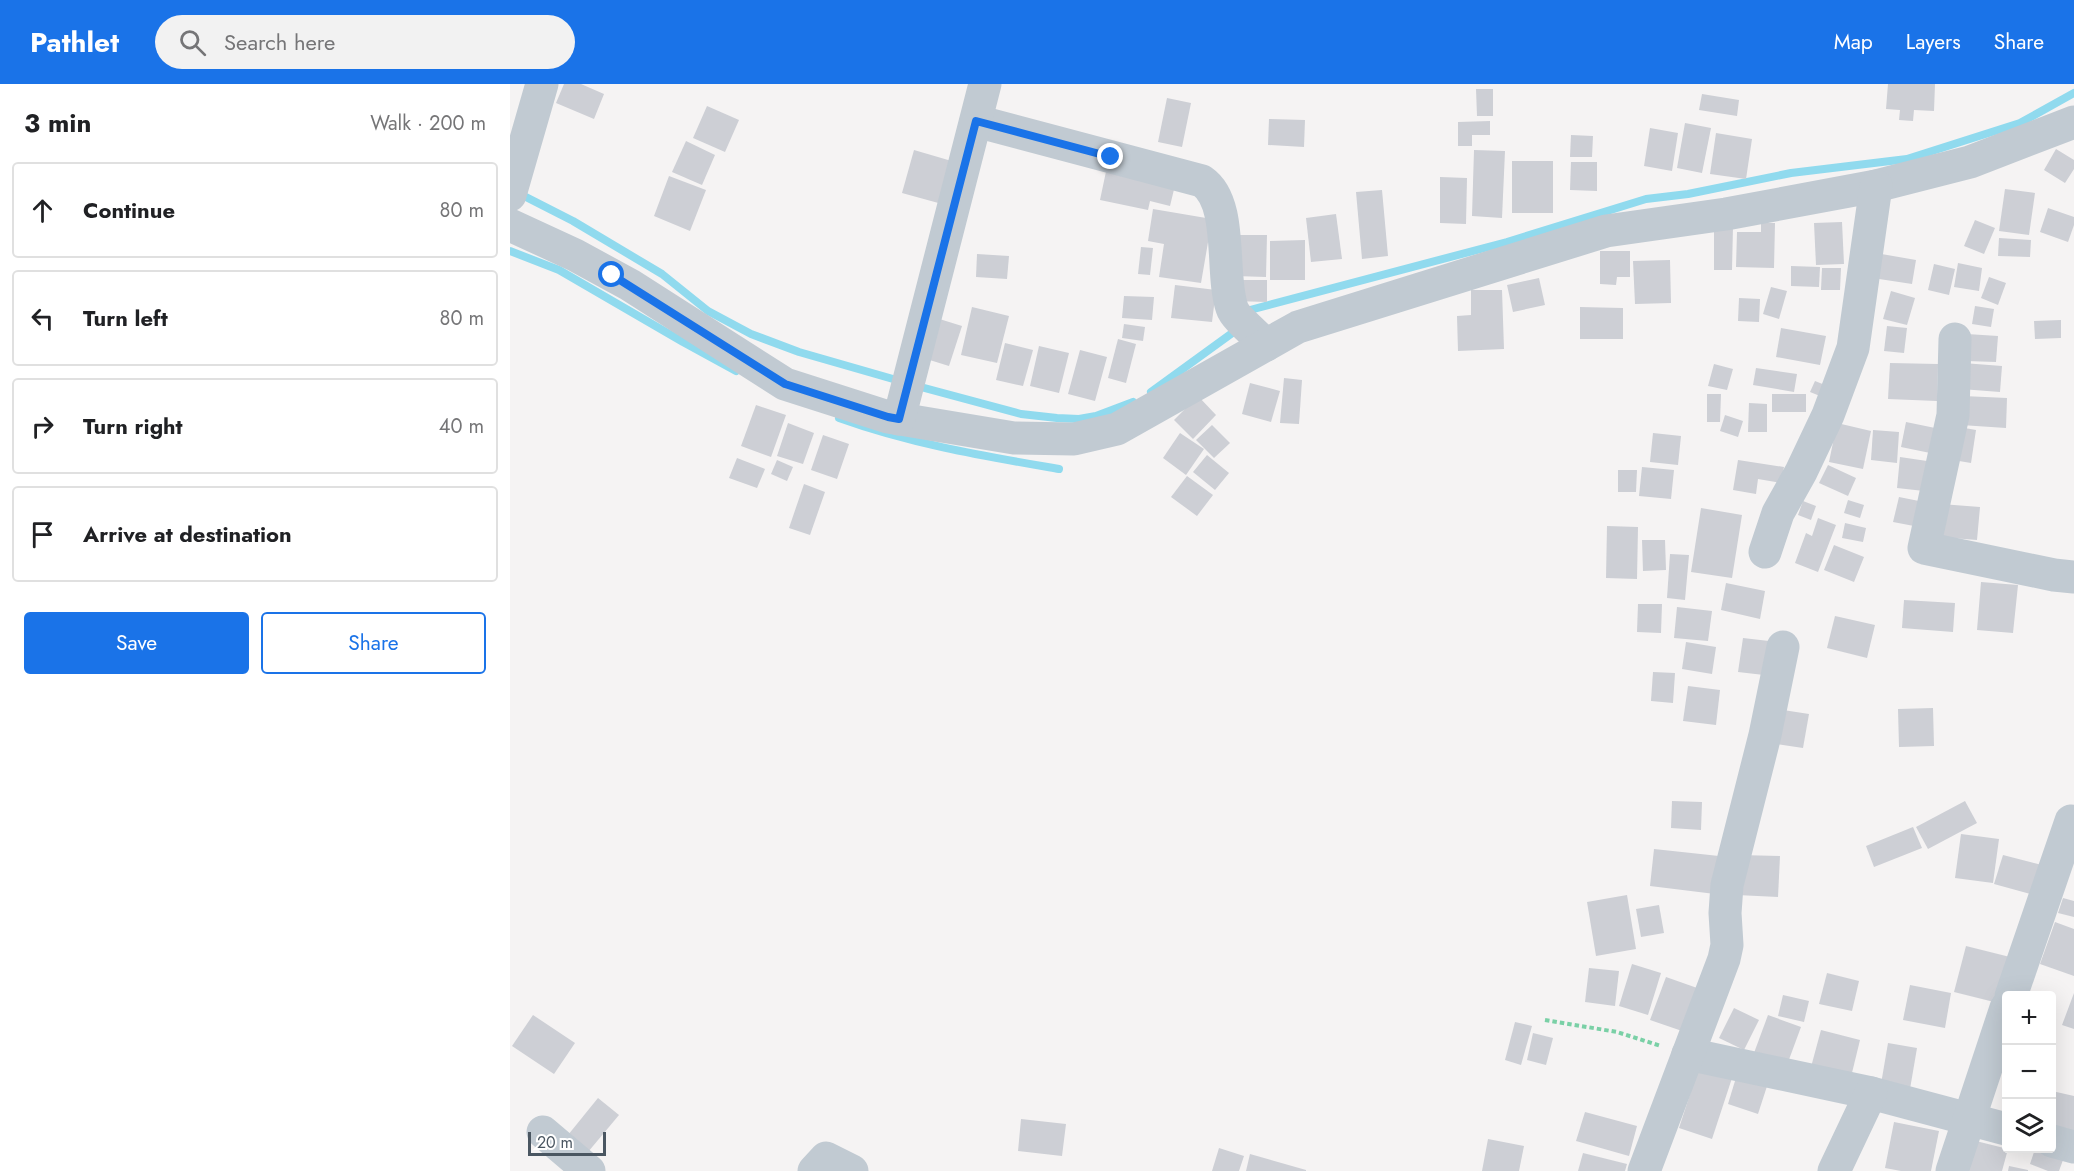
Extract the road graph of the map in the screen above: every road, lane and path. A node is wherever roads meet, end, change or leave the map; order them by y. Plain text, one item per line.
1 (542, 84) edge
2 (986, 84) edge
3 (976, 121) junction
4 (2074, 122) edge
5 (1876, 186) junction
6 (510, 195) edge
7 (510, 225) edge
8 (1955, 339) dead end
9 (1266, 345) junction
10 (899, 419) junction
11 (1765, 552) dead end
12 (2074, 577) edge
13 (1783, 646) dead end
14 (2071, 821) dead end
15 (2013, 991) edge
16 (1545, 1020) dead end
17 (2002, 1022) edge
18 (1688, 1054) junction
19 (1871, 1093) junction
20 (1968, 1119) junction
21 (2002, 1128) edge
22 (543, 1132) dead end
23 (2056, 1142) edge
24 (2074, 1147) edge
25 (589, 1171) edge
26 (814, 1171) edge
27 (852, 1171) edge
28 (1644, 1171) edge
29 (1834, 1171) edge
30 (1952, 1171) edge

1 - 6 street
2 - 3 street
3 - 9 street
3 - 10 street
4 - 5 street
5 - 9 street
5 - 11 street
7 - 10 street
8 - 12 street
9 - 10 street
13 - 18 street
14 - 15 street
16 - 18 path
17 - 20 street
18 - 19 street
18 - 28 street
19 - 20 street
19 - 29 street
20 - 21 street
20 - 30 street
22 - 25 street
23 - 24 street
26 - 27 street

